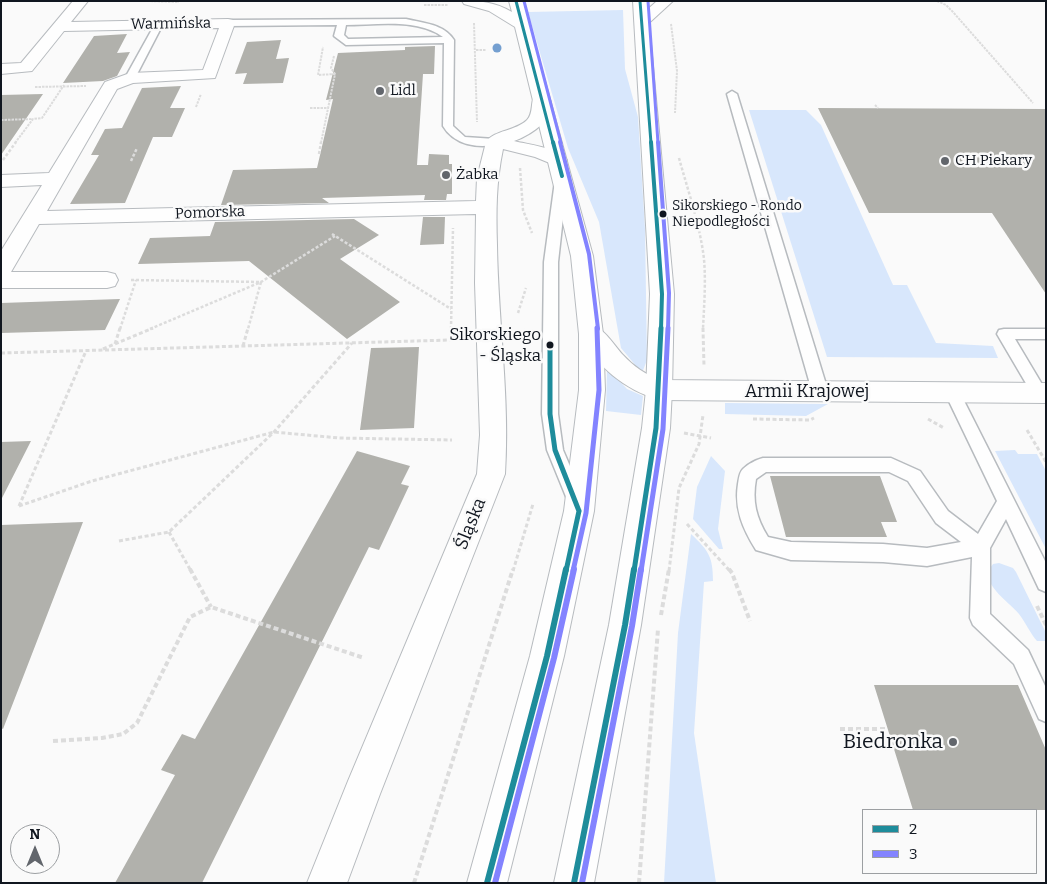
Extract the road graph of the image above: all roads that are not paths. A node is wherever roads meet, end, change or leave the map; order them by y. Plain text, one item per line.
1 (469, 1) edge
2 (516, 1) edge
3 (640, 1) edge
4 (666, 1) edge
5 (80, 3) edge
6 (342, 22) junction
7 (641, 22) junction
8 (228, 23) junction
9 (159, 24) junction
10 (522, 25) junction
11 (60, 27) junction
12 (449, 40) junction
13 (1, 69) edge
14 (130, 78) junction
15 (732, 94) dead end
16 (541, 98) junction
17 (495, 142) junction
18 (559, 168) junction
19 (54, 179) junction
20 (1, 181) edge
21 (472, 206) junction
22 (32, 218) junction
23 (1, 270) edge
24 (1, 280) edge
25 (107, 280) road end
26 (591, 334) junction
27 (1046, 334) edge
28 (659, 390) junction
29 (820, 391) junction
30 (953, 393) junction
31 (1042, 394) edge
32 (1006, 502) junction
33 (579, 511) junction
34 (981, 547) junction
35 (1046, 583) edge
36 (1046, 712) edge
37 (327, 883) edge
38 (486, 883) edge
39 (574, 883) edge

1 - 10 street
2 - 10 street
3 - 7 street
4 - 7 street
5 - 11 street
6 - 8 lane
6 - 12 lane
6 - 12 lane
7 - 28 street
8 - 9 street, Warmińska
8 - 14 street, Warmińska
9 - 11 street, Warmińska
9 - 14 lane
10 - 16 street
11 - 13 street
12 - 17 lane
14 - 19 street, Warmińska
15 - 29 lane
16 - 17 street
16 - 18 street
17 - 18 street
17 - 21 street, Śląska
18 - 26 street
18 - 33 lane
19 - 20 street
19 - 22 street
21 - 22 street, Pomorska
21 - 37 street, Śląska
22 - 23 street
24 - 25 street
26 - 28 street, Armii Krajowej
26 - 33 street
27 - 31 lane
28 - 29 street, Armii Krajowej
28 - 39 street
29 - 30 street, Armii Krajowej
30 - 31 street, Armii Krajowej
30 - 32 lane
32 - 34 lane
32 - 35 lane
33 - 38 street
34 - 34 lane
34 - 36 lane

